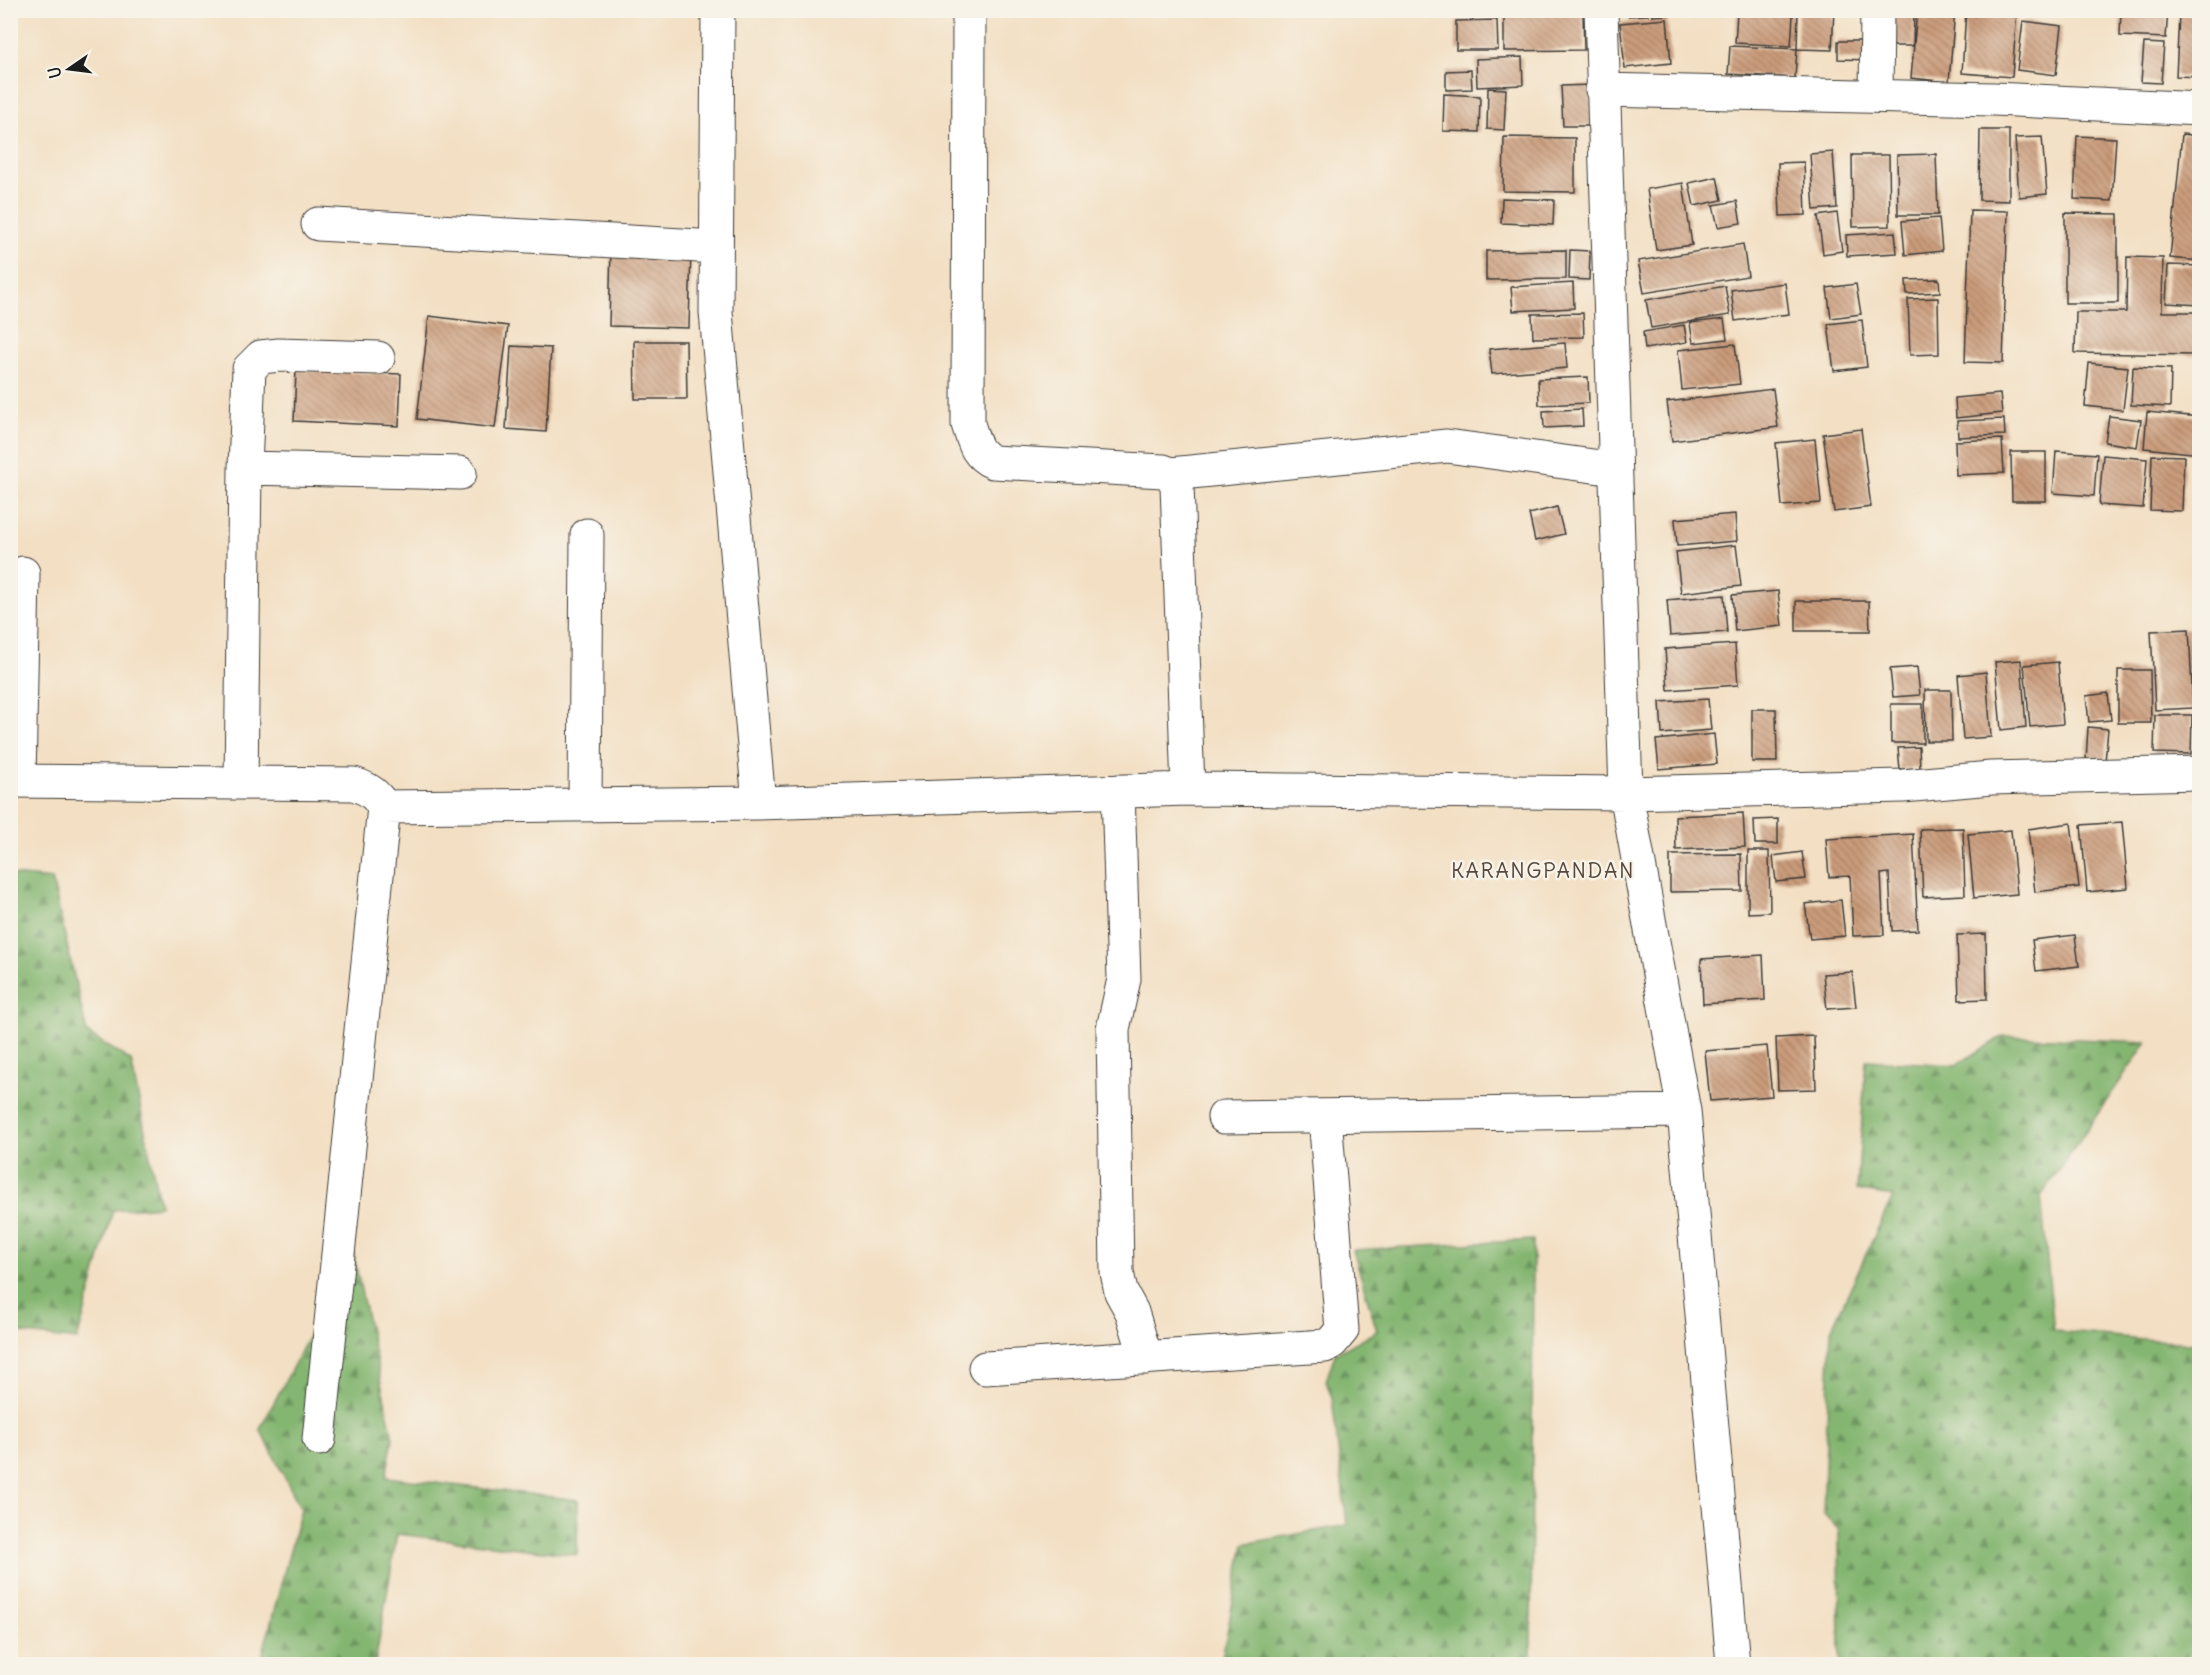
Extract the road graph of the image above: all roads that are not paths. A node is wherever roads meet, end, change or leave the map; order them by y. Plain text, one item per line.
1 (718, 10) edge
2 (969, 10) edge
3 (1601, 10) edge
4 (1877, 10) edge
5 (1602, 90) junction
6 (1876, 96) junction
7 (2199, 109) edge
8 (318, 224) dead end
9 (716, 247) junction
10 (378, 358) dead end
11 (245, 468) junction
12 (1615, 469) junction
13 (459, 473) dead end
14 (1171, 474) junction
15 (587, 535) dead end
16 (23, 573) dead end
17 (2199, 773) edge
18 (15, 781) edge
19 (241, 783) junction
20 (1188, 789) junction
21 (1118, 791) junction
22 (1626, 793) junction
23 (759, 802) junction
24 (585, 804) junction
25 (384, 807) junction
26 (1684, 1111) junction
27 (1325, 1116) junction
28 (1224, 1117) dead end
29 (1146, 1358) junction
30 (985, 1368) dead end
31 (319, 1439) dead end
32 (1733, 1665) edge

1 - 9 street
2 - 14 street
3 - 5 street
4 - 6 street
5 - 6 street
5 - 12 street
6 - 7 street
8 - 9 street
9 - 23 street
10 - 11 street
11 - 13 street
11 - 19 street
12 - 14 street
12 - 22 street
14 - 20 street
15 - 24 street
16 - 18 street
17 - 22 street
18 - 19 street
19 - 25 street
20 - 21 street
20 - 22 street
21 - 23 street
21 - 29 street
22 - 26 street
23 - 24 street
24 - 25 street
25 - 31 street
26 - 27 street
26 - 32 street
27 - 28 street
27 - 29 street
29 - 30 street

